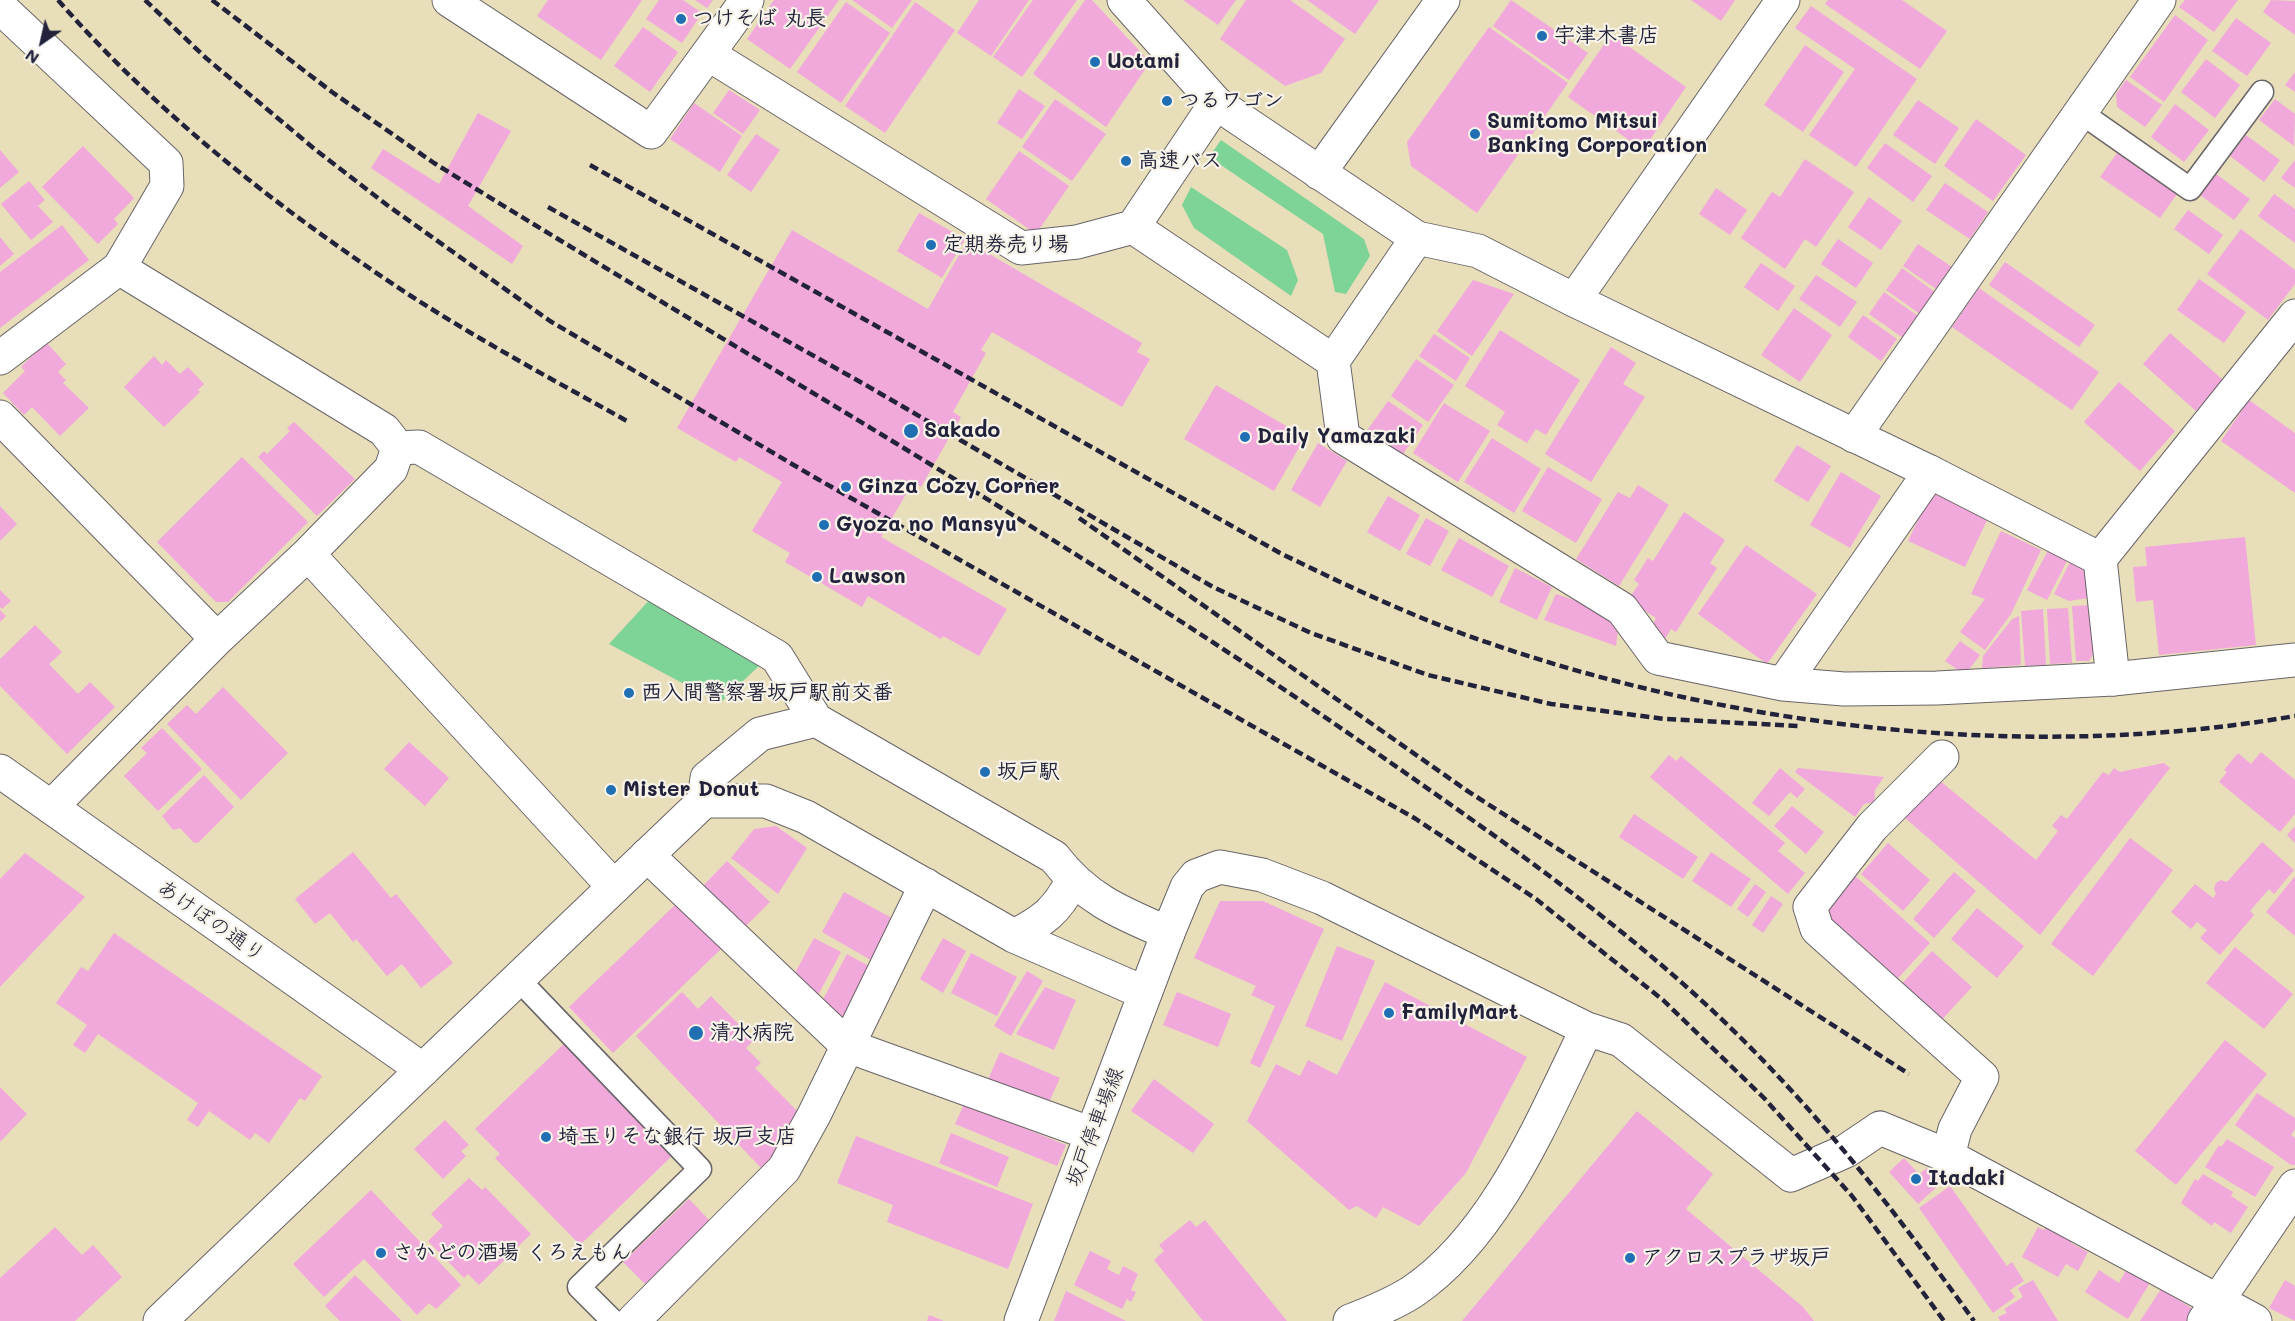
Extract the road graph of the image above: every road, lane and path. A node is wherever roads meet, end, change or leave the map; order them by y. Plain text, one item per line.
1 (449, 0) edge
2 (747, 0) edge
3 (1124, 0) edge
4 (1443, 0) edge
5 (1783, 0) edge
6 (2159, 0) edge
7 (0, 7) edge
8 (708, 54) junction
9 (2262, 92) dead end
10 (1216, 103) junction
11 (2080, 112) junction
12 (1318, 173) junction
13 (1133, 226) junction
14 (1417, 238) junction
15 (119, 268) junction
16 (1574, 300) junction
17 (2293, 322) edge
18 (0, 358) edge
19 (1333, 361) junction
20 (0, 417) edge
21 (1854, 436) junction
22 (398, 448) junction
23 (1930, 472) junction
24 (308, 554) junction
25 (2100, 559) junction
26 (217, 639) junction
27 (2295, 660) edge
28 (2113, 679) junction
29 (1783, 684) junction
30 (816, 720) junction
31 (1942, 757) dead end
32 (0, 771) edge
33 (704, 801) junction
34 (51, 807) junction
35 (647, 855) junction
36 (1072, 881) junction
37 (926, 885) junction
38 (614, 887) junction
39 (1168, 933) junction
40 (1014, 936) junction
41 (518, 979) junction
42 (1145, 993) junction
43 (1587, 1029) junction
44 (848, 1046) junction
45 (423, 1070) junction
46 (1092, 1134) junction
47 (1948, 1156) junction
48 (2295, 1185) edge
49 (2211, 1311) edge
50 (160, 1321) edge
51 (613, 1321) edge
52 (633, 1321) edge
53 (1021, 1321) edge
54 (1350, 1321) edge
55 (2255, 1321) edge

1 - 8 street
2 - 8 street
3 - 10 street
4 - 12 street
5 - 16 street
6 - 11 street
7 - 15 street
8 - 13 street
9 - 11 lane
10 - 12 street
10 - 13 street
11 - 21 street
12 - 14 street
13 - 19 street
14 - 16 street
14 - 19 street
15 - 18 street
15 - 22 street
16 - 21 street
17 - 25 street
19 - 29 street
20 - 26 street
21 - 23 street
22 - 24 street
22 - 30 street
23 - 25 street
23 - 29 street
24 - 26 street
24 - 38 street
25 - 28 street
26 - 34 street
27 - 28 street
28 - 29 street
30 - 33 street
30 - 36 street
31 - 47 street
32 - 34 street, あけぼの通り
33 - 35 street
33 - 37 street
34 - 45 street, あけぼの通り
35 - 38 street
35 - 44 street
36 - 39 street
36 - 40 street
37 - 40 street
37 - 44 street
38 - 41 street
39 - 42 street, 坂戸停車場線
39 - 43 street, 坂戸停車場線
40 - 42 street
41 - 45 street
41 - 51 lane
42 - 46 street, 坂戸停車場線
43 - 47 street, 坂戸停車場線
43 - 54 street
44 - 46 street
44 - 52 street
45 - 50 street
46 - 53 street, 坂戸停車場線
47 - 49 street
48 - 49 street
49 - 55 street

